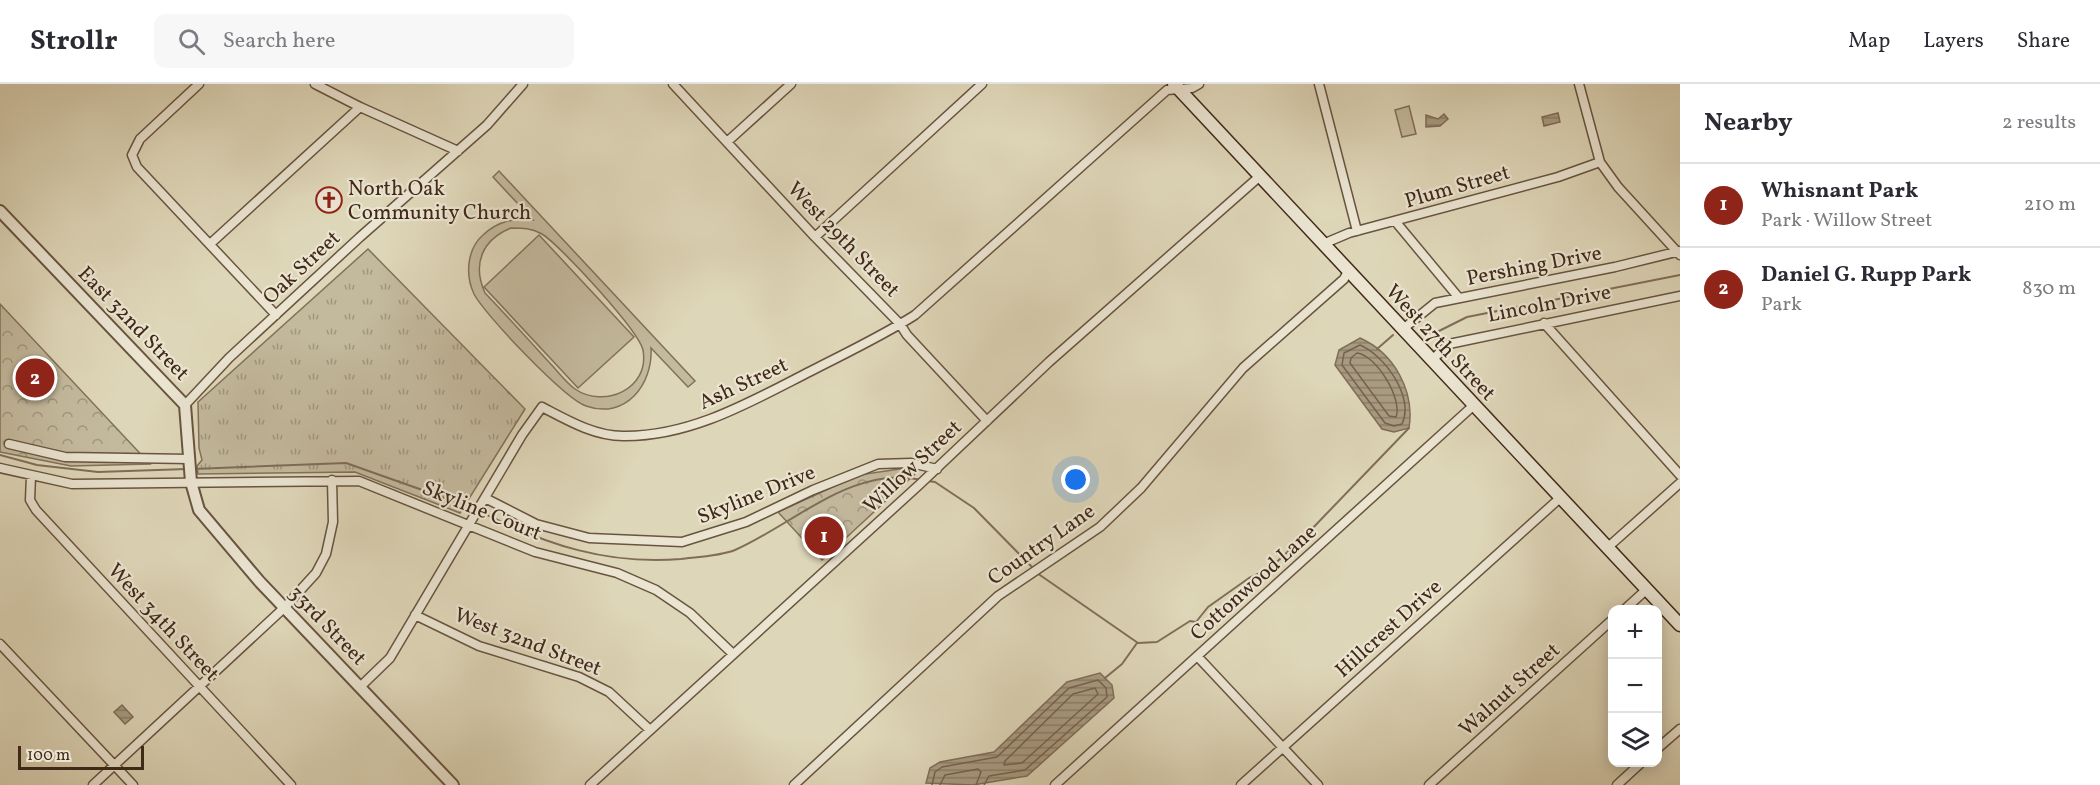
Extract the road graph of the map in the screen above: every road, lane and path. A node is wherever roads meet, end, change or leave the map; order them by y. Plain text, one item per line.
1 (199, 84) edge
2 (315, 84) edge
3 (523, 84) edge
4 (673, 84) edge
5 (791, 84) edge
6 (982, 84) edge
7 (1197, 84) edge
8 (1319, 84) edge
9 (1579, 84) edge
10 (1177, 87) edge
11 (360, 107) junction
12 (727, 142) junction
13 (458, 151) junction
14 (1600, 162) junction
15 (1260, 176) junction
16 (0, 212) edge
17 (1395, 222) junction
18 (1357, 231) junction
19 (815, 237) junction
20 (210, 244) junction
21 (1323, 244) junction
22 (1679, 252) edge
23 (1348, 271) junction
24 (1680, 296) edge
25 (1459, 298) junction
26 (276, 315) junction
27 (1544, 323) junction
28 (900, 324) junction
29 (1402, 329) junction
30 (1432, 360) junction
31 (185, 405) junction
32 (1474, 405) junction
33 (987, 421) junction
34 (9, 444) dead end
35 (189, 459) junction
36 (0, 468) edge
37 (935, 471) junction
38 (1680, 475) edge
39 (31, 476) junction
40 (332, 480) junction
41 (191, 483) junction
42 (1680, 483) edge
43 (485, 498) junction
44 (1560, 498) junction
45 (470, 524) junction
46 (1607, 548) junction
47 (1647, 590) junction
48 (1629, 605) edge
49 (285, 607) junction
50 (416, 615) junction
51 (1608, 624) edge
52 (1680, 625) edge
53 (0, 644) edge
54 (733, 654) junction
55 (1198, 657) junction
56 (199, 687) junction
57 (360, 687) junction
58 (1680, 729) edge
59 (650, 730) junction
60 (1662, 745) edge
61 (1282, 747) junction
62 (115, 765) junction
63 (1637, 767) edge
64 (93, 785) edge
65 (133, 785) edge
66 (291, 785) edge
67 (453, 785) edge
68 (590, 785) edge
69 (794, 785) edge
70 (1055, 785) edge
71 (1241, 785) edge
72 (1318, 785) edge
73 (1429, 785) edge
74 (1617, 785) edge

1 - 20 street
2 - 11 street
3 - 13 street, Oak Street
4 - 12 street, West 29th Street
5 - 12 street
6 - 19 street
7 - 10 street, Ash Street
8 - 18 street
9 - 14 street
10 - 15 main road, West 27th Street
10 - 28 street, Ash Street
11 - 13 street
11 - 20 street
12 - 19 street, West 29th Street
13 - 26 street, Oak Street
14 - 17 street, Plum Street
14 - 22 street
15 - 21 main road, West 27th Street
15 - 33 street, Willow Street
16 - 31 street, East 32nd Street
17 - 18 street, Plum Street
17 - 25 street
18 - 21 street, Plum Street
19 - 28 street, West 29th Street
20 - 26 street
21 - 23 main road, West 27th Street
22 - 25 street, Pershing Drive
23 - 29 main road, West 27th Street
23 - 69 street, Country Lane
24 - 27 street, Lincoln Drive
25 - 29 street, Pershing Drive
26 - 31 street, Oak Street
27 - 30 street, Lincoln Drive
27 - 38 street
28 - 33 street, West 29th Street
28 - 43 street, Ash Street
29 - 30 main road, West 27th Street
30 - 32 main road, West 27th Street
31 - 35 street, East 32nd Street
32 - 44 main road, West 27th Street
32 - 55 street, Cottonwood Lane
33 - 37 street, Willow Street
34 - 35 street
35 - 41 street, East 32nd Street
36 - 39 street
37 - 43 street, Skyline Drive
37 - 54 street, Willow Street
39 - 41 street
39 - 56 street, West 34th Street
40 - 41 street, Skyline Court
40 - 45 street, Skyline Court
40 - 49 street
41 - 49 street, 33rd Street
42 - 46 street
43 - 45 street, Ash Street
44 - 46 main road, West 27th Street
44 - 61 street, Hillcrest Drive
45 - 50 street, Ash Street
45 - 54 street, Skyline Court
46 - 47 main road, West 27th Street
47 - 48 street
47 - 52 main road, West 27th Street
49 - 56 street
49 - 57 street, 33rd Street
50 - 57 street, Ash Street
50 - 59 street, West 32nd Street
51 - 73 street, Walnut Street
53 - 62 street
54 - 59 street, Willow Street
55 - 61 street
55 - 70 street, Cottonwood Lane
56 - 62 street
56 - 66 street, West 34th Street
57 - 67 street, 33rd Street
58 - 60 street
59 - 68 street, Willow Street
61 - 71 street, Hillcrest Drive
61 - 72 street
62 - 64 street
62 - 65 street
63 - 74 street

